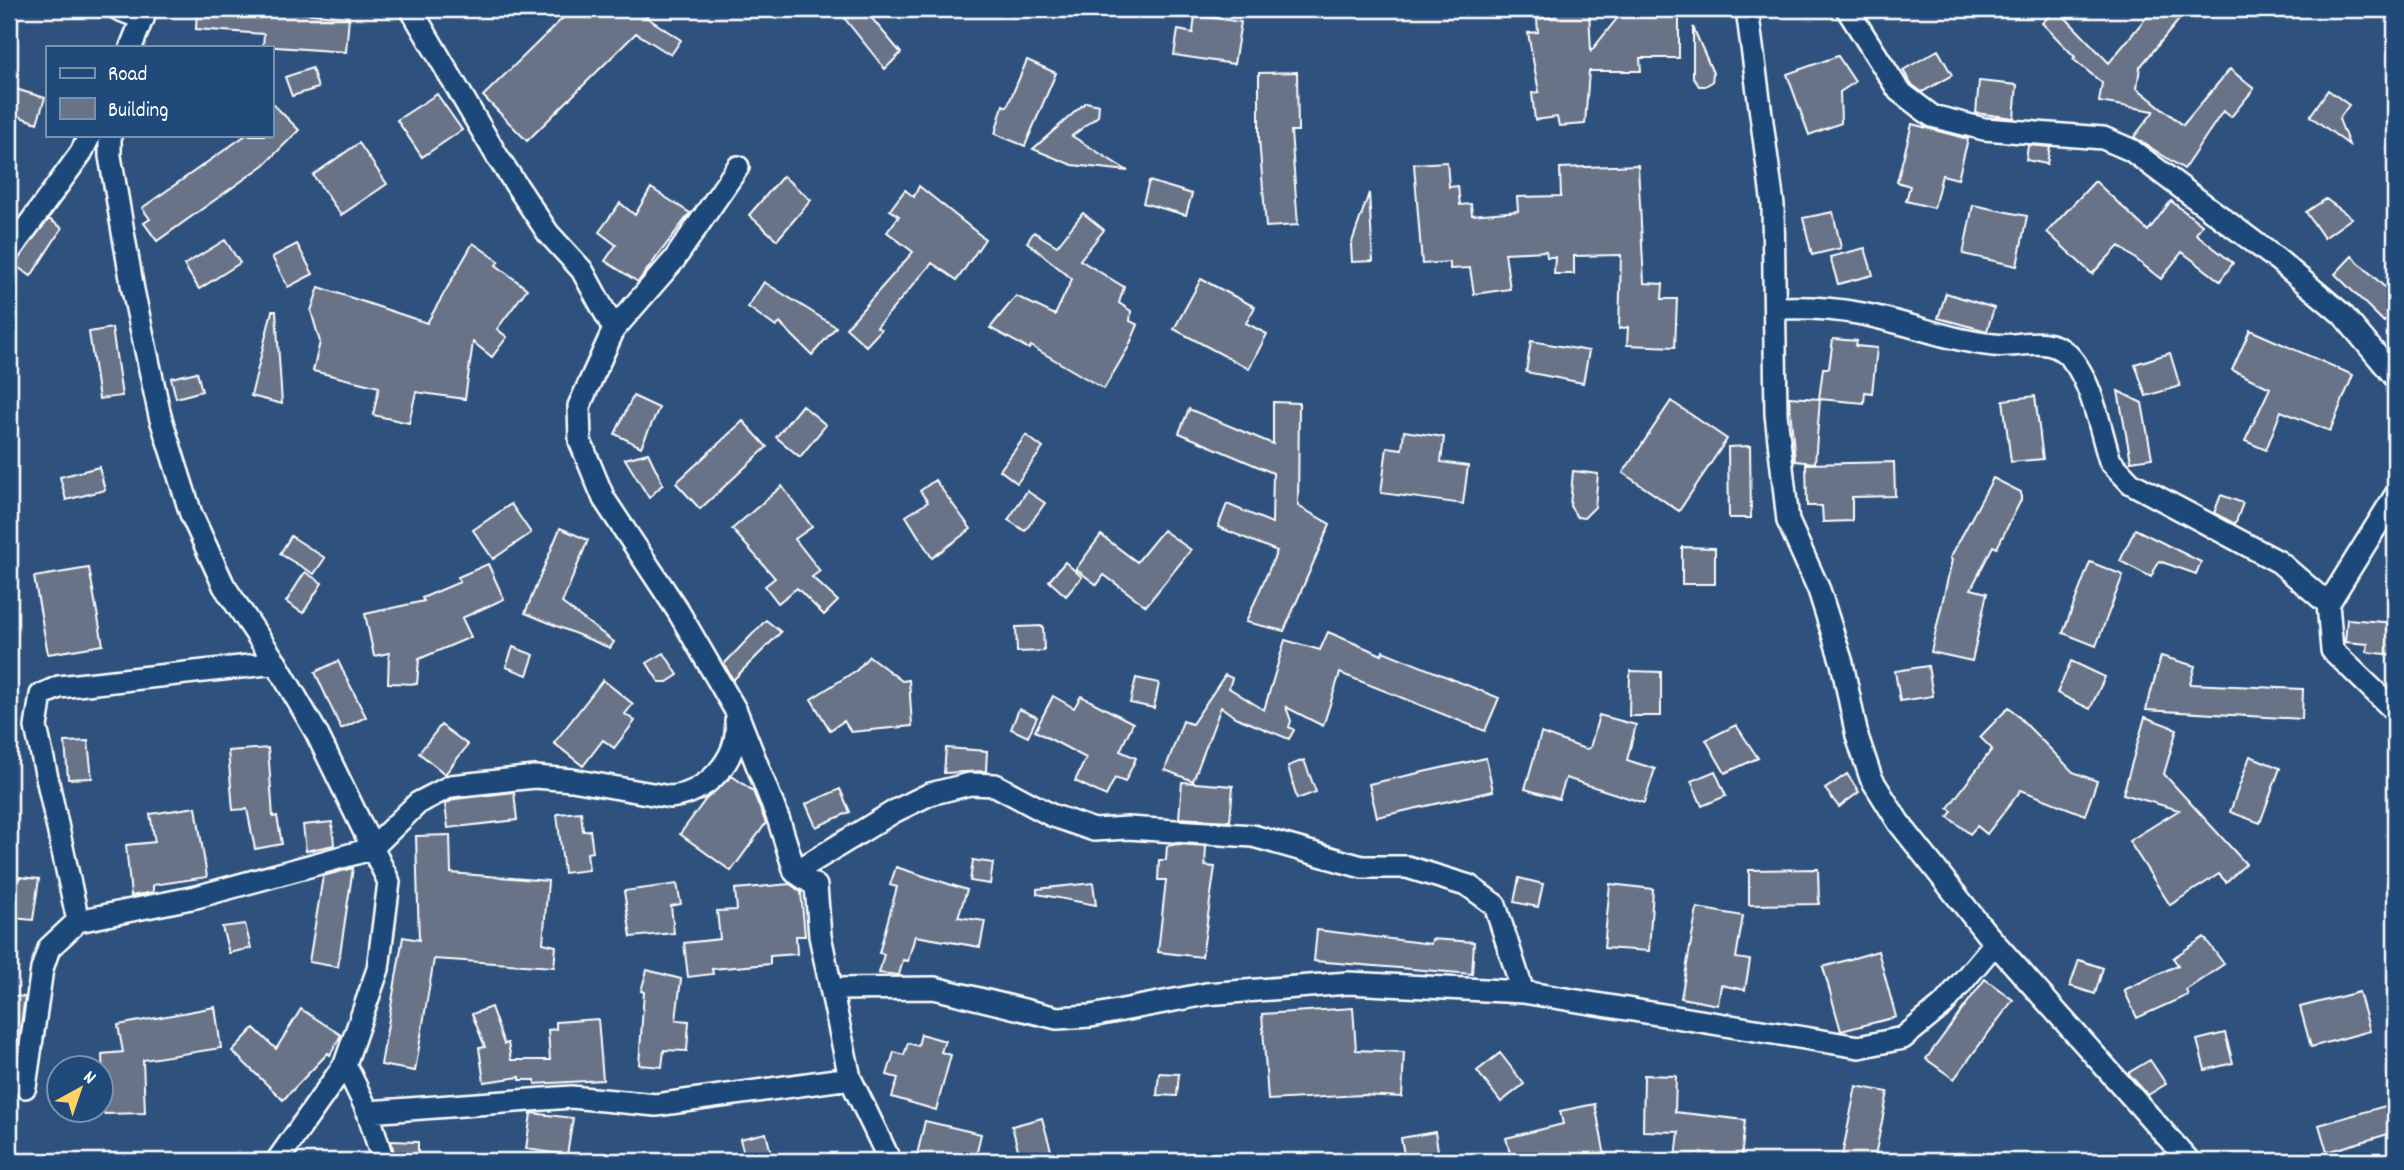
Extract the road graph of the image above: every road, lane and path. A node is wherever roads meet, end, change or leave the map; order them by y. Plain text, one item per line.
1 (118, 9) edge
2 (411, 9) edge
3 (1747, 9) edge
4 (1847, 9) edge
5 (144, 14) edge
6 (131, 46) edge
7 (90, 136) edge
8 (110, 136) edge
9 (738, 167) dead end
10 (9, 252) edge
11 (1777, 308) junction
12 (614, 329) junction
13 (2395, 377) edge
14 (2395, 496) edge
15 (2328, 604) junction
16 (276, 663) junction
17 (2395, 711) edge
18 (736, 712) junction
19 (371, 849) junction
20 (795, 872) junction
21 (78, 921) junction
22 (1995, 943) junction
23 (834, 989) junction
24 (1523, 992) junction
25 (345, 1064) junction
26 (850, 1078) junction
27 (25, 1087) dead end
28 (368, 1112) junction
29 (277, 1161) edge
30 (383, 1161) edge
31 (890, 1161) edge
32 (2189, 1161) edge

1 - 5 street
2 - 12 street
3 - 11 street
4 - 13 street
5 - 6 street
7 - 10 street
8 - 16 street
9 - 12 street
11 - 15 street
11 - 22 street
12 - 18 street
14 - 15 street
15 - 17 street
16 - 19 street
16 - 21 street
18 - 19 street
18 - 20 street
19 - 21 street
19 - 25 street
20 - 23 street
20 - 24 street
21 - 27 street
22 - 24 street
22 - 32 street
23 - 24 street
23 - 26 street
25 - 28 street
25 - 29 street
26 - 28 street
26 - 31 street
28 - 30 street

